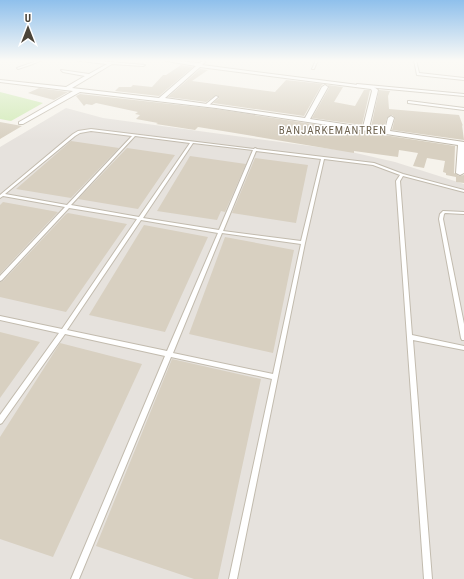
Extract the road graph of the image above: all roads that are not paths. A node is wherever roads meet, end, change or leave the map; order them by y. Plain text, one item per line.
1 (50, 87) edge
2 (69, 87) edge
3 (175, 87) edge
4 (184, 87) edge
5 (325, 87) dead end
6 (363, 87) edge
7 (379, 87) edge
8 (66, 89) junction
9 (79, 90) junction
10 (464, 95) edge
11 (217, 97) dead end
12 (160, 100) junction
13 (167, 100) junction
14 (409, 102) dead end
15 (207, 106) junction
16 (464, 108) edge
17 (391, 118) dead end
18 (307, 119) junction
19 (21, 123) dead end
20 (366, 129) junction
21 (387, 132) junction
22 (134, 135) junction
23 (192, 142) junction
24 (463, 144) edge
25 (255, 150) junction
26 (323, 158) junction
27 (460, 173) dead end
28 (402, 175) junction
29 (464, 191) edge
30 (1, 196) edge
31 (67, 207) junction
32 (464, 213) edge
33 (140, 219) junction
34 (221, 232) junction
35 (303, 243) junction
36 (0, 279) edge
37 (0, 318) edge
38 (63, 332) junction
39 (410, 337) junction
40 (464, 338) edge
41 (464, 348) edge
42 (169, 354) junction
43 (275, 377) junction
44 (0, 421) edge
45 (76, 579) edge
46 (234, 579) edge
47 (428, 579) edge

1 - 8 street
2 - 8 street
3 - 12 street
4 - 13 street
5 - 18 street
6 - 20 street
7 - 10 lane
8 - 9 street
9 - 12 street
9 - 19 street
11 - 15 lane
12 - 13 street
13 - 15 street
14 - 16 lane
15 - 18 street
17 - 21 street
18 - 20 street
20 - 21 street
21 - 24 street
22 - 23 lane
22 - 30 lane
22 - 31 lane
23 - 25 lane
23 - 33 lane
24 - 27 street
25 - 26 lane
25 - 34 lane
26 - 28 lane
26 - 35 lane
28 - 29 lane
28 - 39 lane
30 - 31 lane
31 - 33 lane
31 - 36 lane
32 - 40 lane
33 - 34 lane
33 - 38 lane
34 - 35 lane
34 - 42 lane
35 - 43 lane
37 - 38 lane
38 - 42 lane
38 - 44 lane
39 - 41 lane
39 - 47 lane
42 - 43 lane
42 - 45 lane
43 - 46 lane

